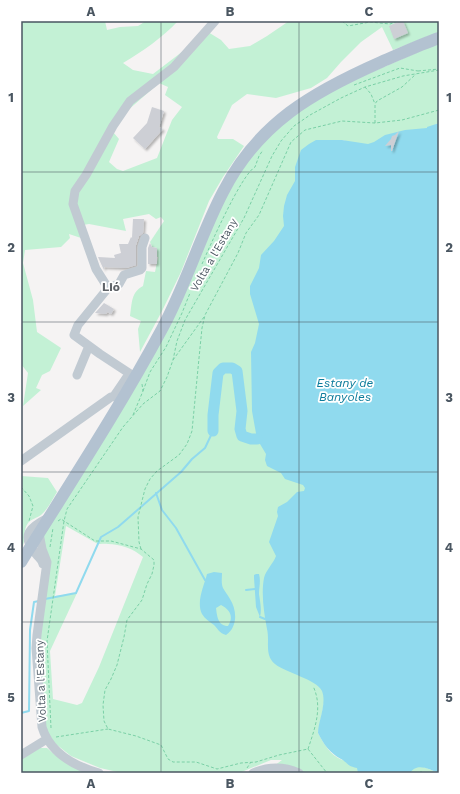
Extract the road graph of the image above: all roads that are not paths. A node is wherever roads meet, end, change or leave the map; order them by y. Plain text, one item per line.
1 (214, 21) edge
2 (439, 38) edge
3 (145, 238) dead end
4 (108, 288) junction
5 (89, 346) junction
6 (77, 375) dead end
7 (135, 378) junction
8 (115, 400) junction
9 (21, 461) edge
10 (41, 557) junction
11 (22, 560) edge
12 (49, 738) junction
13 (21, 755) edge
14 (99, 773) edge
15 (253, 773) edge
16 (299, 773) edge

1 - 4 street
2 - 7 main road
3 - 4 street
4 - 5 street
5 - 6 street
5 - 7 street
7 - 8 main road
8 - 9 street
8 - 10 main road
10 - 11 main road
10 - 12 street
12 - 13 street
12 - 14 street
15 - 16 street

